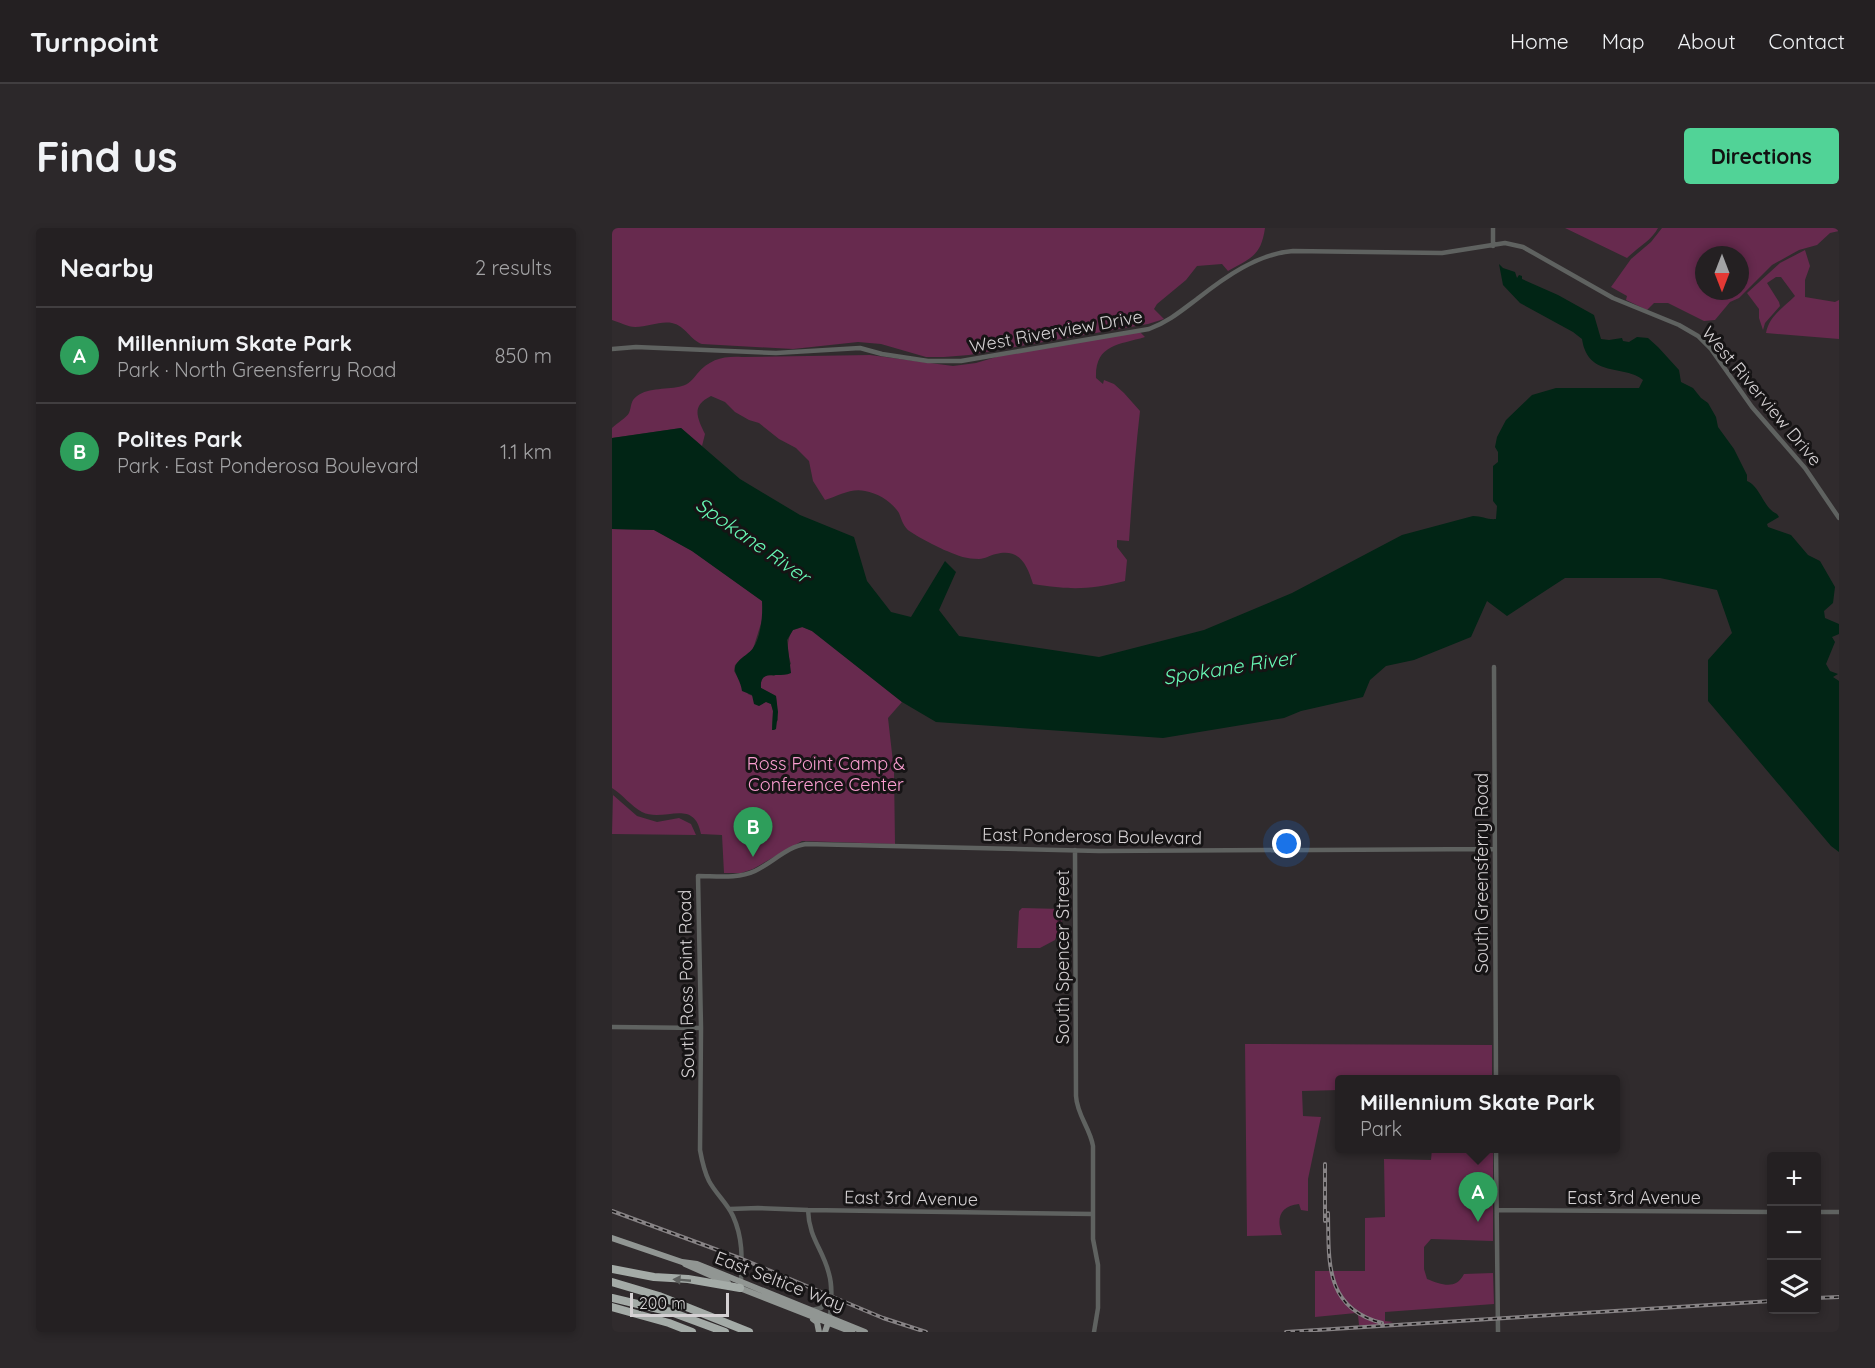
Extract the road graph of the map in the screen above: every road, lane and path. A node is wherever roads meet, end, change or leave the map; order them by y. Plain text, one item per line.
1 (1492, 228) edge
2 (1493, 246) junction
3 (612, 349) edge
4 (1839, 518) edge
5 (1494, 667) dead end
6 (1494, 849) junction
7 (1075, 850) junction
8 (698, 876) joint
9 (612, 1027) edge
10 (701, 1028) junction
11 (1496, 1075) edge
12 (1496, 1153) edge
13 (730, 1209) junction
14 (808, 1210) junction
15 (1497, 1210) junction
16 (1767, 1212) edge
17 (1821, 1212) edge
18 (1839, 1212) edge
19 (1093, 1214) junction
20 (612, 1238) edge
21 (612, 1269) edge
22 (612, 1282) edge
23 (740, 1285) junction
24 (830, 1297) junction
25 (612, 1298) edge
26 (612, 1307) edge
27 (811, 1313) junction
28 (827, 1320) junction
29 (713, 1322) junction
30 (849, 1331) edge
31 (692, 1332) edge
32 (725, 1332) edge
33 (749, 1332) edge
34 (819, 1332) edge
35 (825, 1332) edge
36 (836, 1332) edge
37 (865, 1332) edge
38 (1094, 1332) edge
39 (1498, 1332) edge

1 - 2 street
2 - 3 street, West Riverview Drive
2 - 4 street, West Riverview Drive
5 - 6 street, South Greensferry Road
6 - 7 street, East Ponderosa Boulevard
6 - 11 street, South Greensferry Road
7 - 8 street, East Ponderosa Boulevard
7 - 19 street, South Spencer Street
8 - 10 street, South Ross Point Road
9 - 10 street
10 - 13 street, South Ross Point Road
12 - 15 street
13 - 14 street, East 3rd Avenue
13 - 23 street, South Ross Point Road
14 - 19 street, East 3rd Avenue
14 - 24 street
15 - 16 street, East 3rd Avenue
15 - 39 street
17 - 18 street
19 - 38 street, South Spencer Street
20 - 23 main road, East Seltice Way
23 -> 21 highway
22 - 29 highway
23 - 27 main road, East Seltice Way
23 - 27 main road, East Seltice Way
24 - 27 street
24 - 28 street
25 - 29 highway
26 - 31 highway
27 - 28 main road, East Seltice Way
27 - 34 main road
28 - 30 main road, East Seltice Way
28 - 34 main road
28 - 35 main road
28 - 37 main road, East Seltice Way
29 - 32 highway
29 - 33 highway
30 - 36 main road

